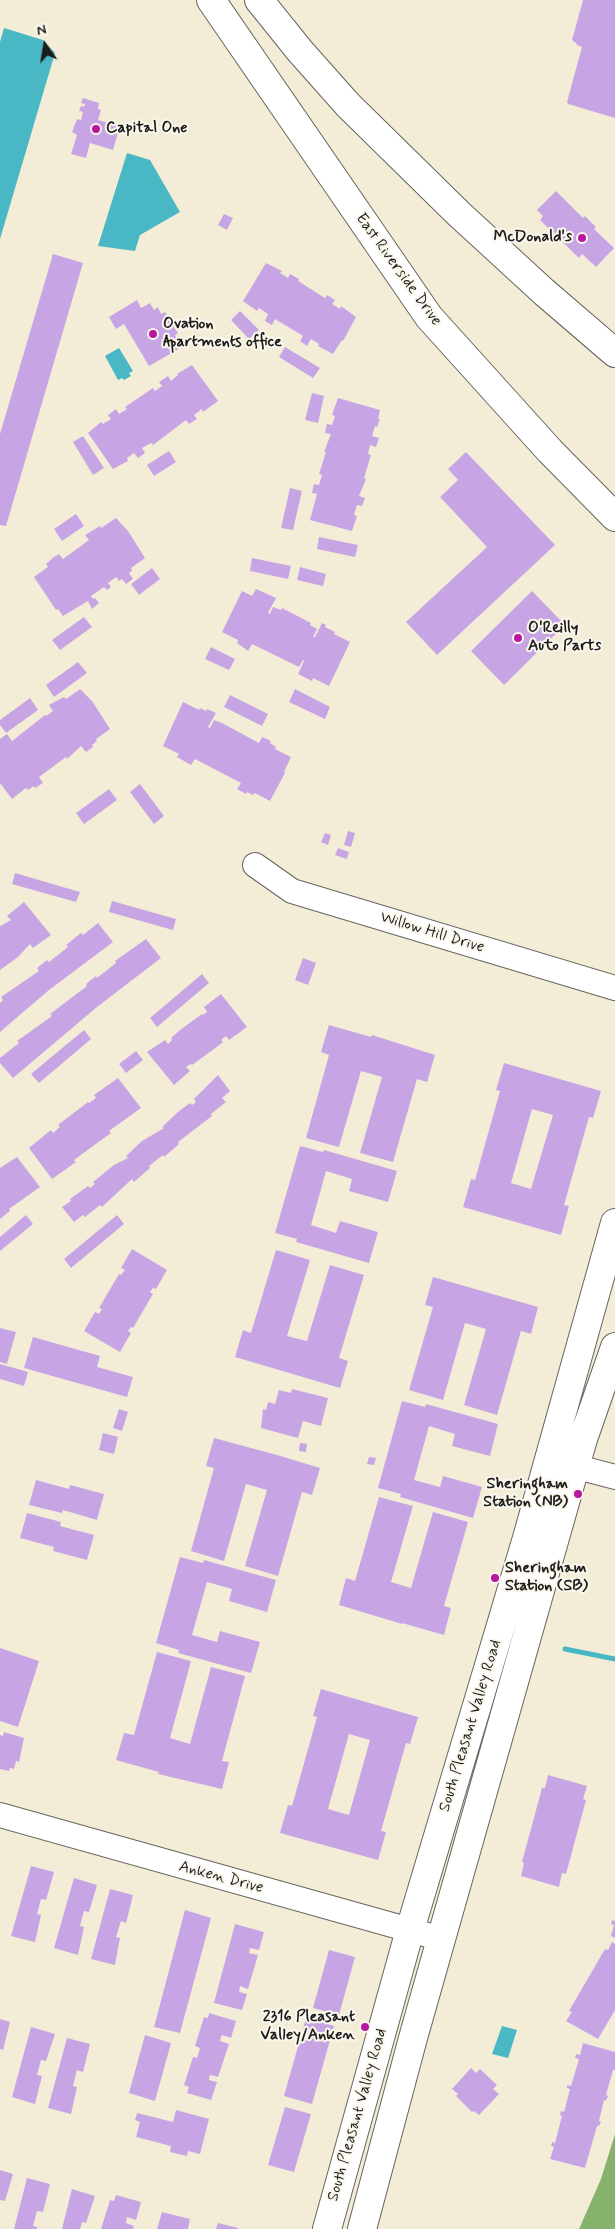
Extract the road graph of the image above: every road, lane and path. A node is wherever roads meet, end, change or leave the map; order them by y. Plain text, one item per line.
1 (211, 0) edge
2 (259, 0) edge
3 (615, 353) edge
4 (615, 516) edge
5 (256, 865) dead end
6 (615, 988) edge
7 (615, 1223) edge
8 (615, 1347) edge
9 (549, 1460) junction
10 (575, 1466) junction
11 (615, 1477) edge
12 (483, 1686) junction
13 (512, 1694) junction
14 (0, 1815) edge
15 (410, 1930) junction
16 (442, 1939) junction
17 (327, 2229) edge
18 (362, 2229) edge

1 - 4 main road, East Riverside Drive
2 - 3 main road
5 - 6 street, Willow Hill Drive
7 - 9 main road, South Pleasant Valley Road
8 - 10 main road, South Pleasant Valley Road
9 - 10 street
9 - 12 main road, South Pleasant Valley Road
10 - 11 street
10 - 13 main road, South Pleasant Valley Road
12 - 13 main road
12 - 15 main road, South Pleasant Valley Road
13 - 16 main road, South Pleasant Valley Road
14 - 15 street, Anken Drive
15 - 16 street, Anken Drive
15 - 17 main road, South Pleasant Valley Road
16 - 18 main road, South Pleasant Valley Road

